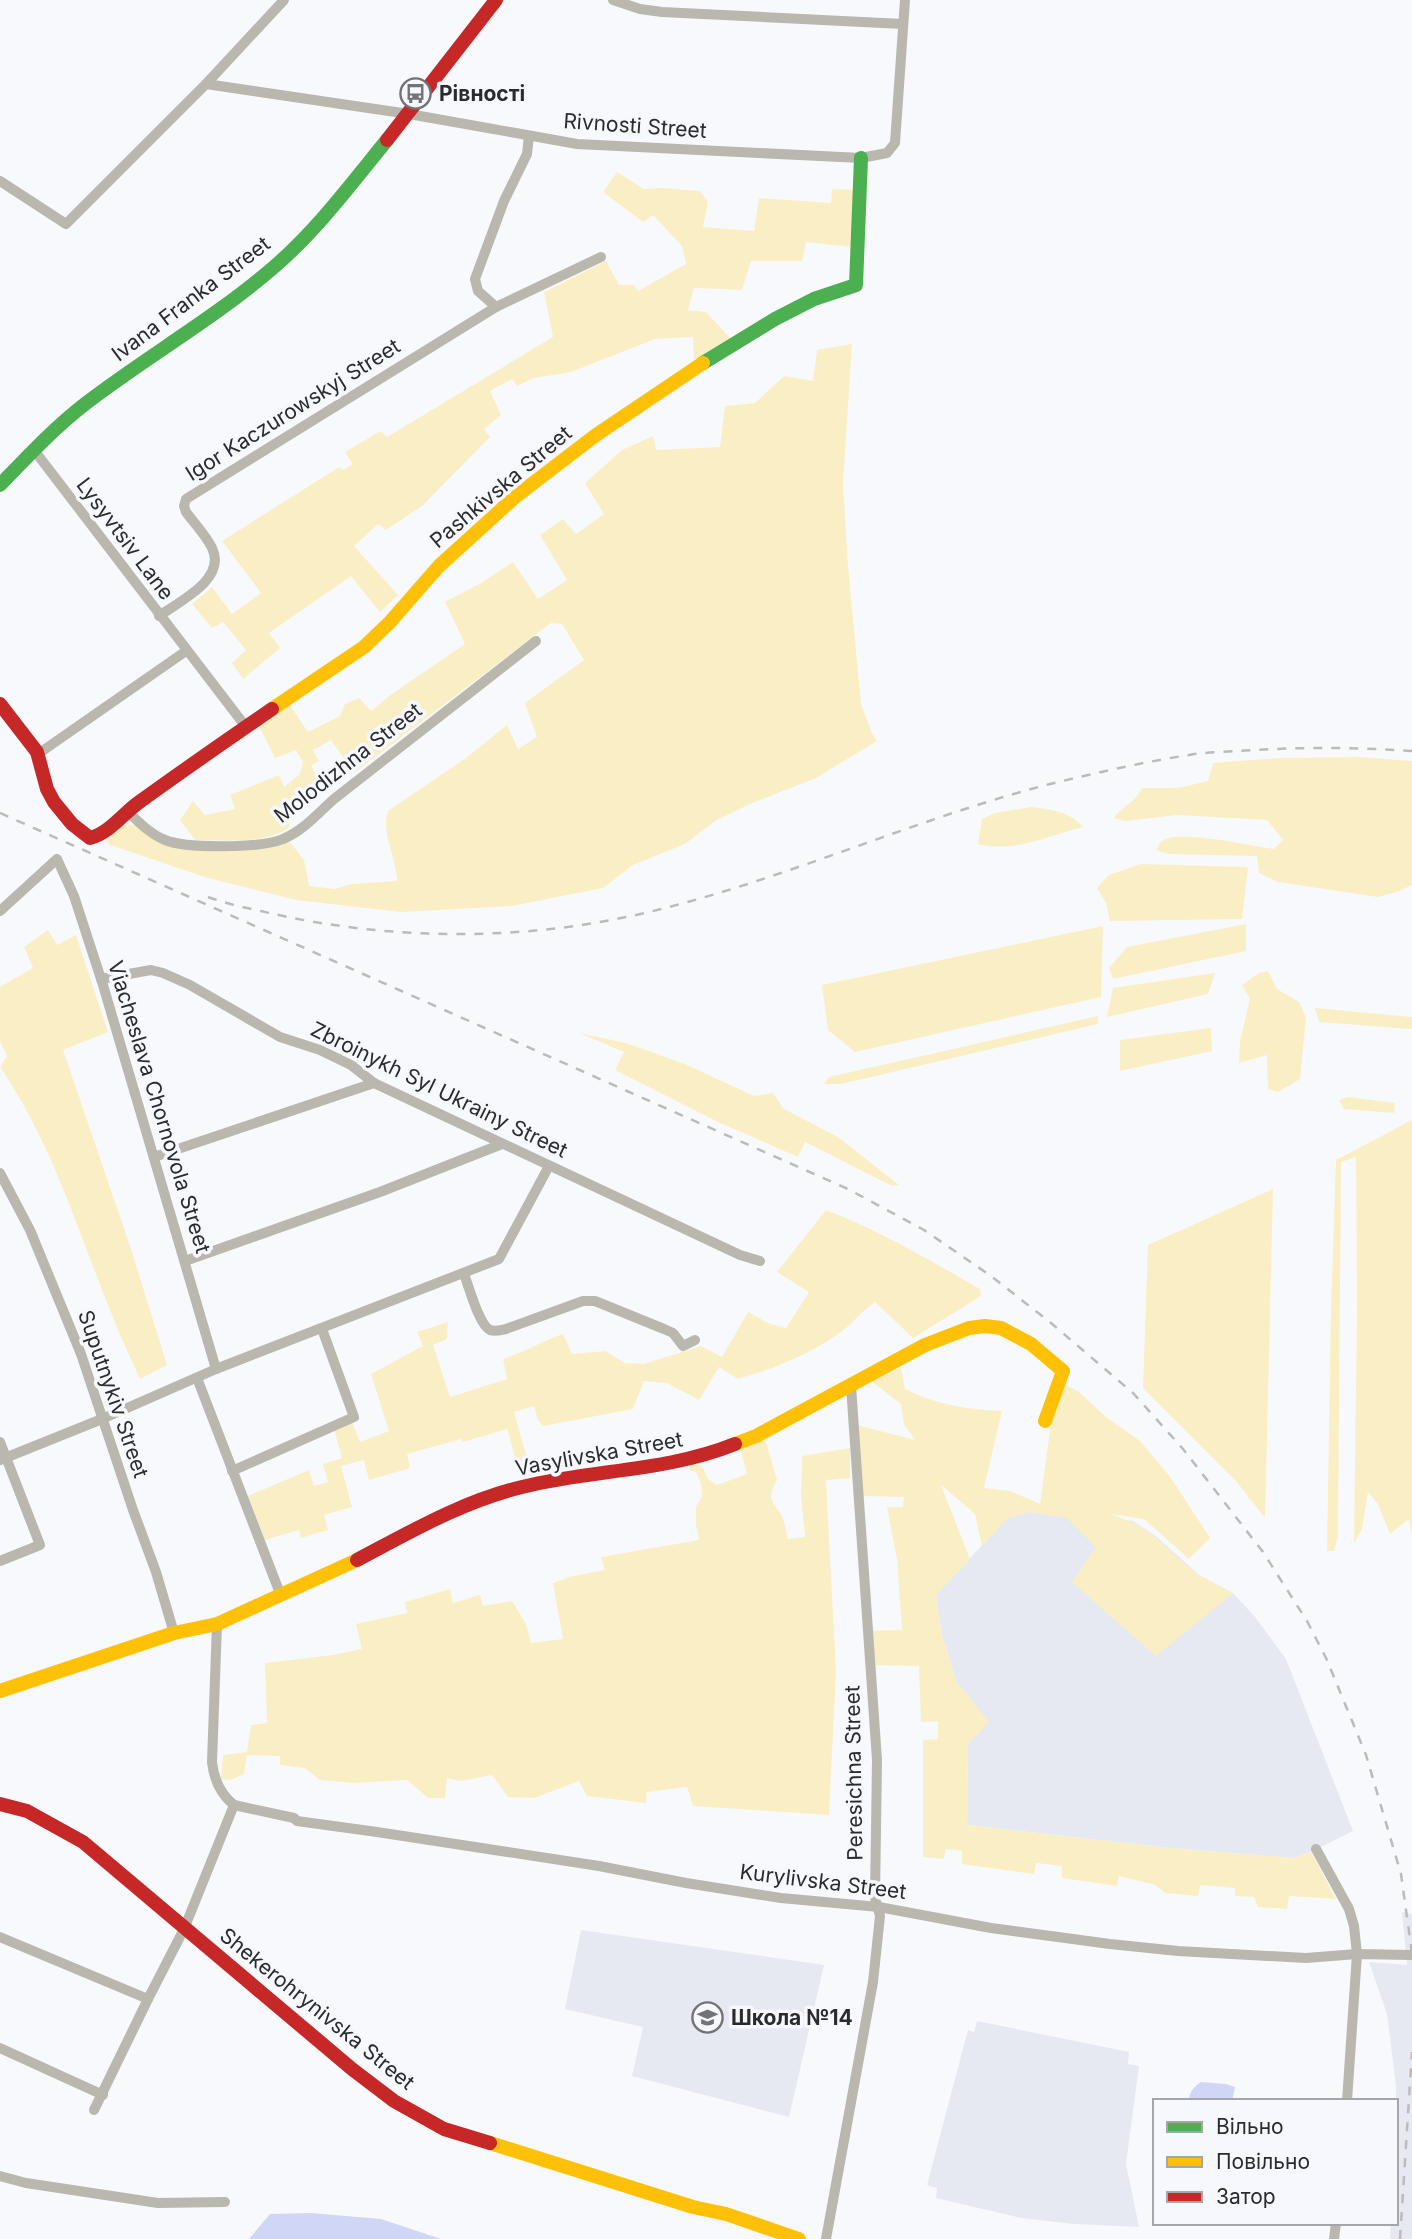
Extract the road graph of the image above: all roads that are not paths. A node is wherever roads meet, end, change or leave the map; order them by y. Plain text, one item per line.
1 (284, 0) edge
2 (496, 0) edge
3 (613, 0) edge
4 (664, 0) edge
5 (905, 0) edge
6 (662, 12) junction
7 (903, 24) junction
8 (206, 84) junction
9 (409, 114) junction
10 (529, 136) junction
11 (861, 158) junction
12 (0, 181) edge
13 (601, 257) dead end
14 (496, 307) junction
15 (34, 450) junction
16 (0, 485) edge
17 (159, 616) junction
18 (536, 641) dead end
19 (186, 652) junction
20 (0, 704) edge
21 (246, 727) junction
22 (38, 754) junction
23 (127, 811) junction
24 (0, 911) edge
25 (101, 979) junction
26 (374, 1083) junction
27 (502, 1143) junction
28 (154, 1157) junction
29 (550, 1166) junction
30 (0, 1173) edge
31 (185, 1261) junction
32 (760, 1261) dead end
33 (464, 1274) junction
34 (322, 1329) junction
35 (695, 1340) dead end
36 (216, 1370) junction
37 (197, 1378) junction
38 (851, 1385) junction
39 (102, 1419) junction
40 (1045, 1421) dead end
41 (0, 1442) edge
42 (3, 1458) edge
43 (232, 1471) junction
44 (0, 1561) edge
45 (281, 1596) junction
46 (217, 1624) junction
47 (174, 1633) junction
48 (0, 1691) edge
49 (0, 1804) edge
50 (234, 1805) junction
51 (1316, 1849) dead end
52 (879, 1907) junction
53 (184, 1929) junction
54 (0, 1937) edge
55 (1357, 1954) junction
56 (1412, 1955) edge
57 (148, 1999) junction
58 (0, 2048) edge
59 (103, 2095) junction
60 (1347, 2099) edge
61 (94, 2110) dead end
62 (0, 2176) edge
63 (225, 2202) dead end
64 (799, 2239) edge
65 (826, 2239) edge

1 - 8 street
2 - 9 street, Ivana Franka Street
3 - 6 street
4 - 6 street
5 - 7 street
6 - 7 street
7 - 11 street
8 - 9 street, Rivnosti Street
8 - 12 street
9 - 10 street, Rivnosti Street
9 - 15 street, Ivana Franka Street
10 - 11 street, Rivnosti Street
10 - 14 street
11 - 21 street, Pashkivska Street
13 - 14 street, Igor Kaczurowskyj Street
14 - 17 street, Igor Kaczurowskyj Street
15 - 16 street, Ivana Franka Street
15 - 17 street, Lysyvtsiv Lane
17 - 19 street, Lysyvtsiv Lane
18 - 23 street, Molodizhna Street
19 - 21 street, Lysyvtsiv Lane
19 - 22 street
20 - 22 street
21 - 23 street, Pashkivska Street
22 - 23 street, Pashkivska Street
24 - 25 street, Viacheslava Chornovola Street
25 - 26 street, Zbroinykh Syl Ukrainy Street
25 - 28 street, Viacheslava Chornovola Street
26 - 27 street, Zbroinykh Syl Ukrainy Street
26 - 28 street
27 - 29 street, Zbroinykh Syl Ukrainy Street
27 - 31 street
28 - 31 street, Viacheslava Chornovola Street
29 - 32 street, Zbroinykh Syl Ukrainy Street
29 - 33 street
30 - 39 street, Suputnykiv Street
31 - 36 street, Viacheslava Chornovola Street
33 - 34 street
33 - 35 street
34 - 36 street
34 - 43 street
36 - 37 street
37 - 39 street
37 - 43 street
38 - 40 street, Vasylivska Street
38 - 45 street, Vasylivska Street
38 - 52 street, Peresichna Street
39 - 42 street
39 - 47 street, Suputnykiv Street
41 - 42 street
42 - 44 street
43 - 45 street
45 - 46 street, Vasylivska Street
46 - 47 street, Vasylivska Street
46 - 50 street
47 - 48 street, Vasylivska Street
49 - 53 street, Shekerohrynivska Street
50 - 52 street, Kurylivska Street
50 - 53 street
51 - 55 street
52 - 55 street, Kurylivska Street
52 - 65 street, Peresichna Street
53 - 57 street
53 - 64 street, Shekerohrynivska Street
54 - 57 street
55 - 56 street, Kurylivska Street
55 - 60 street
57 - 59 street
58 - 59 street
59 - 61 street
62 - 63 street

